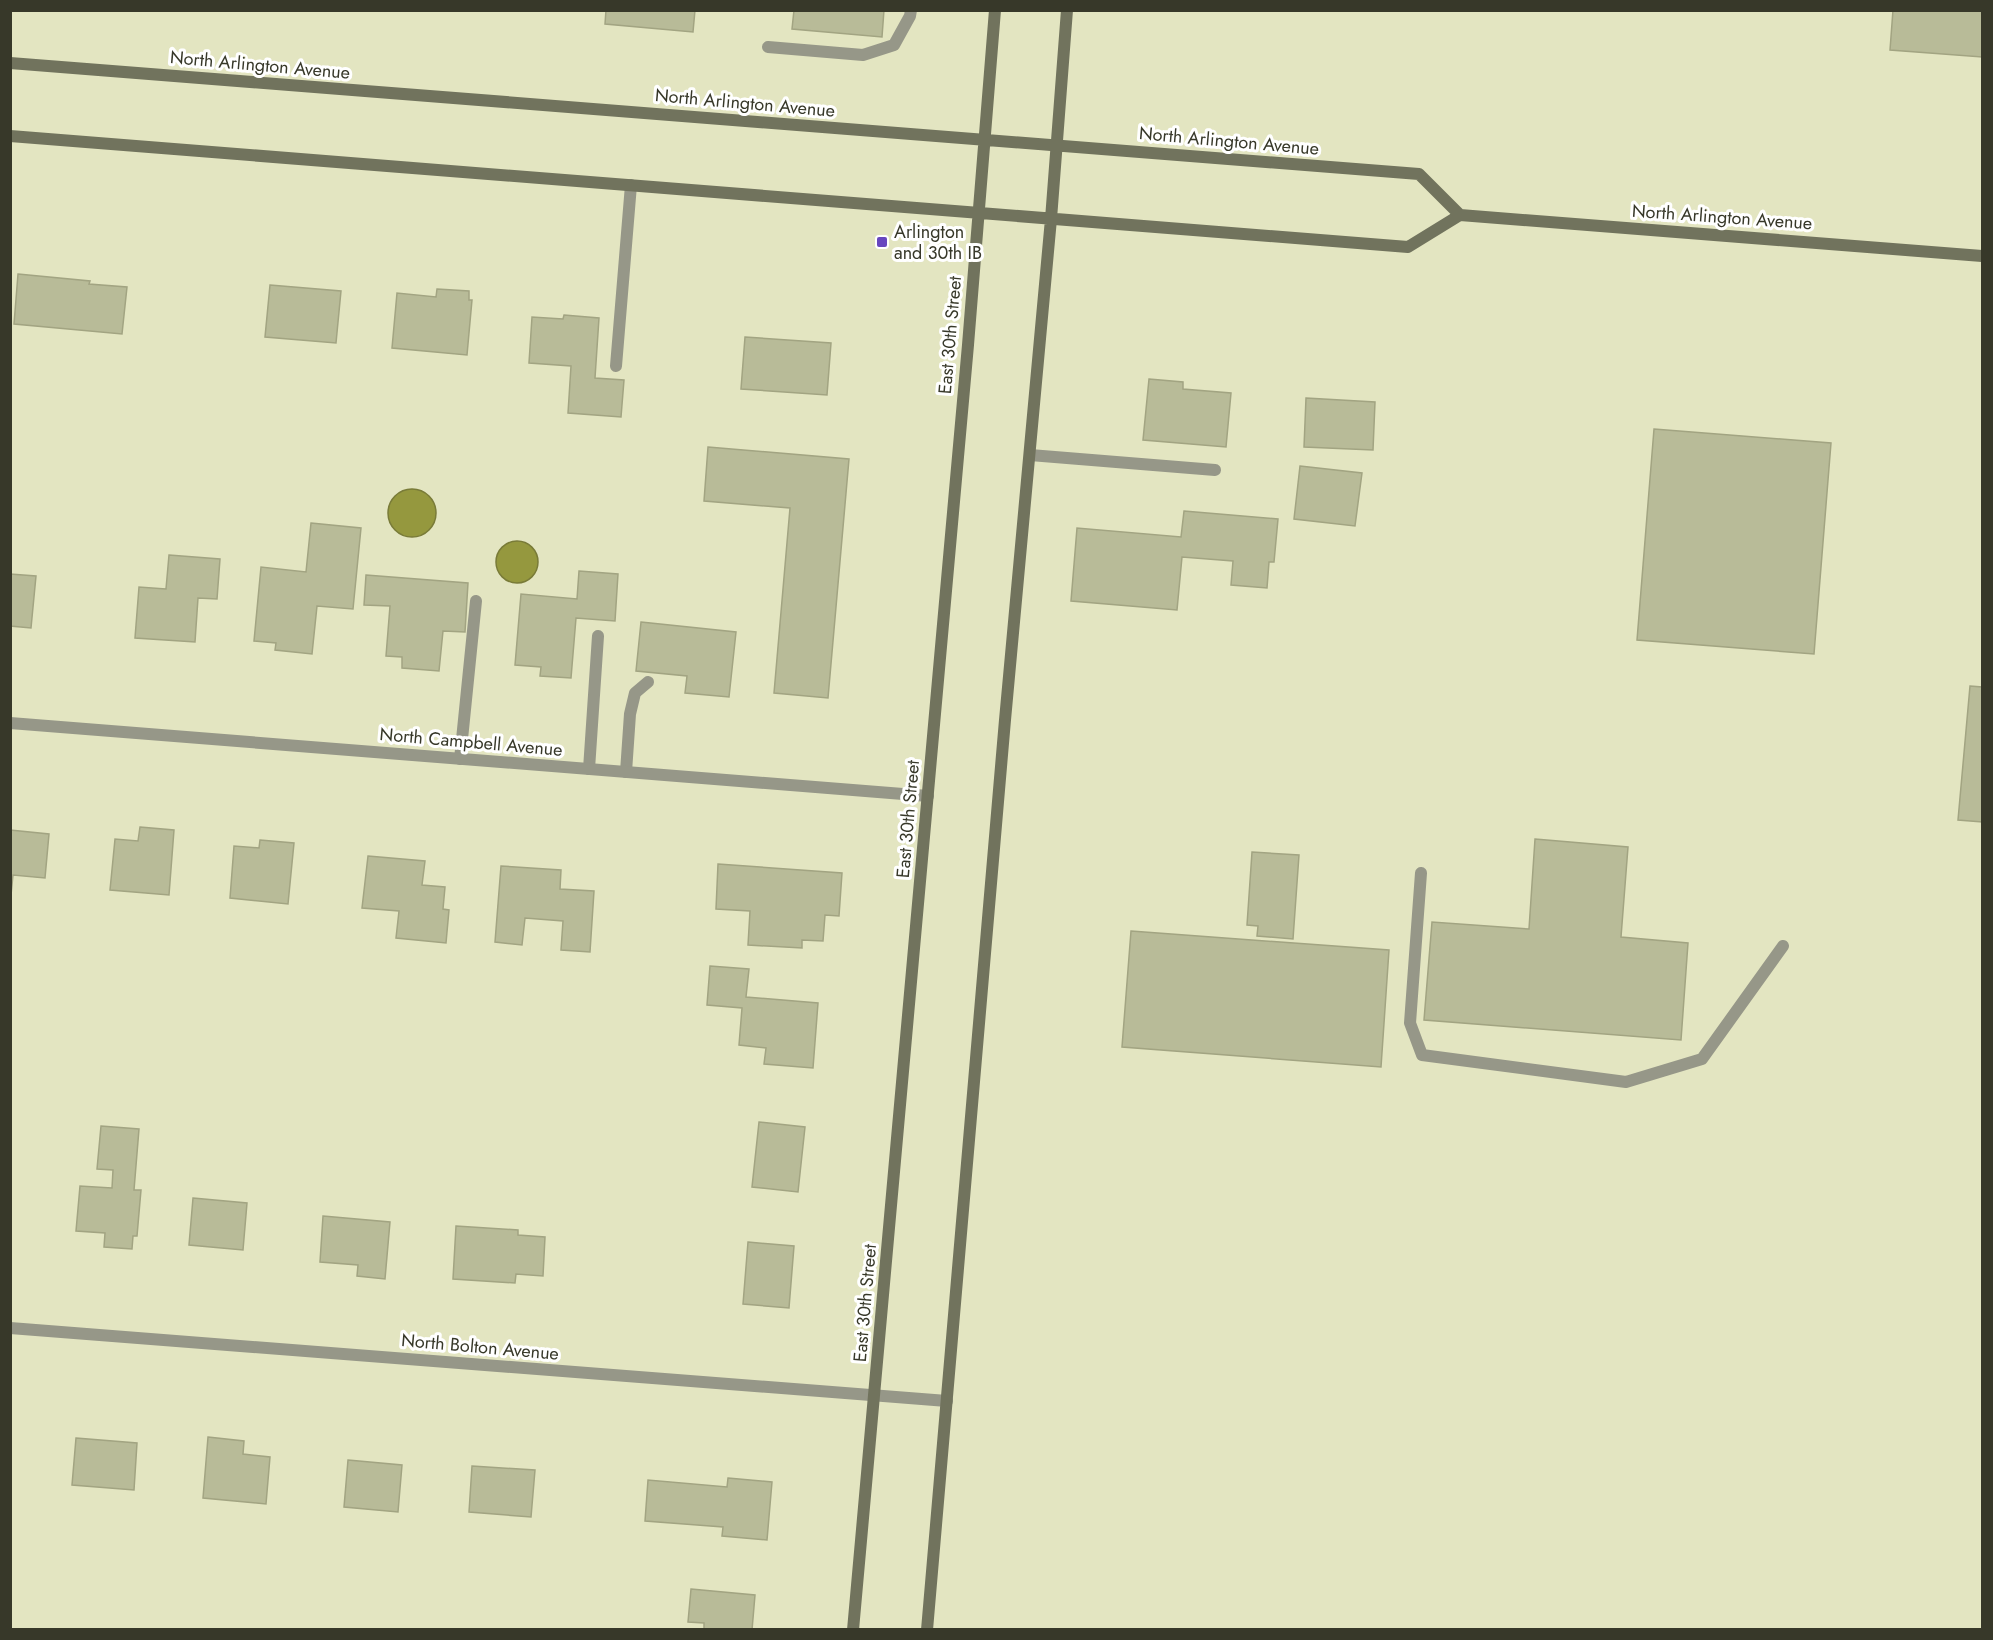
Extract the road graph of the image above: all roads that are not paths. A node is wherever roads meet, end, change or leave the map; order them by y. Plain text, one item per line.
1 (911, 10) edge
2 (995, 10) edge
3 (1067, 10) edge
4 (768, 47) dead end
5 (10, 63) edge
6 (10, 136) edge
7 (984, 140) junction
8 (1056, 146) junction
9 (631, 185) junction
10 (978, 213) junction
11 (1460, 215) junction
12 (1051, 219) junction
13 (1983, 256) edge
14 (616, 366) dead end
15 (1030, 455) junction
16 (1215, 470) dead end
17 (476, 602) dead end
18 (598, 636) dead end
19 (648, 682) dead end
20 (10, 723) edge
21 (460, 759) junction
22 (590, 769) junction
23 (626, 772) junction
24 (928, 796) junction
25 (1421, 873) dead end
26 (1783, 946) dead end
27 (10, 1328) edge
28 (874, 1396) junction
29 (947, 1401) junction
30 (854, 1629) edge
31 (927, 1629) edge

1 - 4 street
2 - 7 main road, East 30th Street
3 - 8 main road
5 - 7 main road, North Arlington Avenue
6 - 9 main road
7 - 8 main road, North Arlington Avenue
7 - 10 main road, East 30th Street
8 - 11 main road, North Arlington Avenue
8 - 12 main road
9 - 10 main road
9 - 14 street
10 - 12 main road
10 - 24 main road, East 30th Street
11 - 12 main road
11 - 13 main road, North Arlington Avenue
12 - 15 main road
15 - 16 street
15 - 29 main road
17 - 21 street
18 - 22 street
19 - 23 street
20 - 21 street, North Campbell Avenue
21 - 22 street, North Campbell Avenue
22 - 23 street, North Campbell Avenue
23 - 24 street, North Campbell Avenue
24 - 28 main road, East 30th Street
25 - 26 street
27 - 28 street, North Bolton Avenue
28 - 29 street, North Bolton Avenue
28 - 30 main road, East 30th Street
29 - 31 main road

